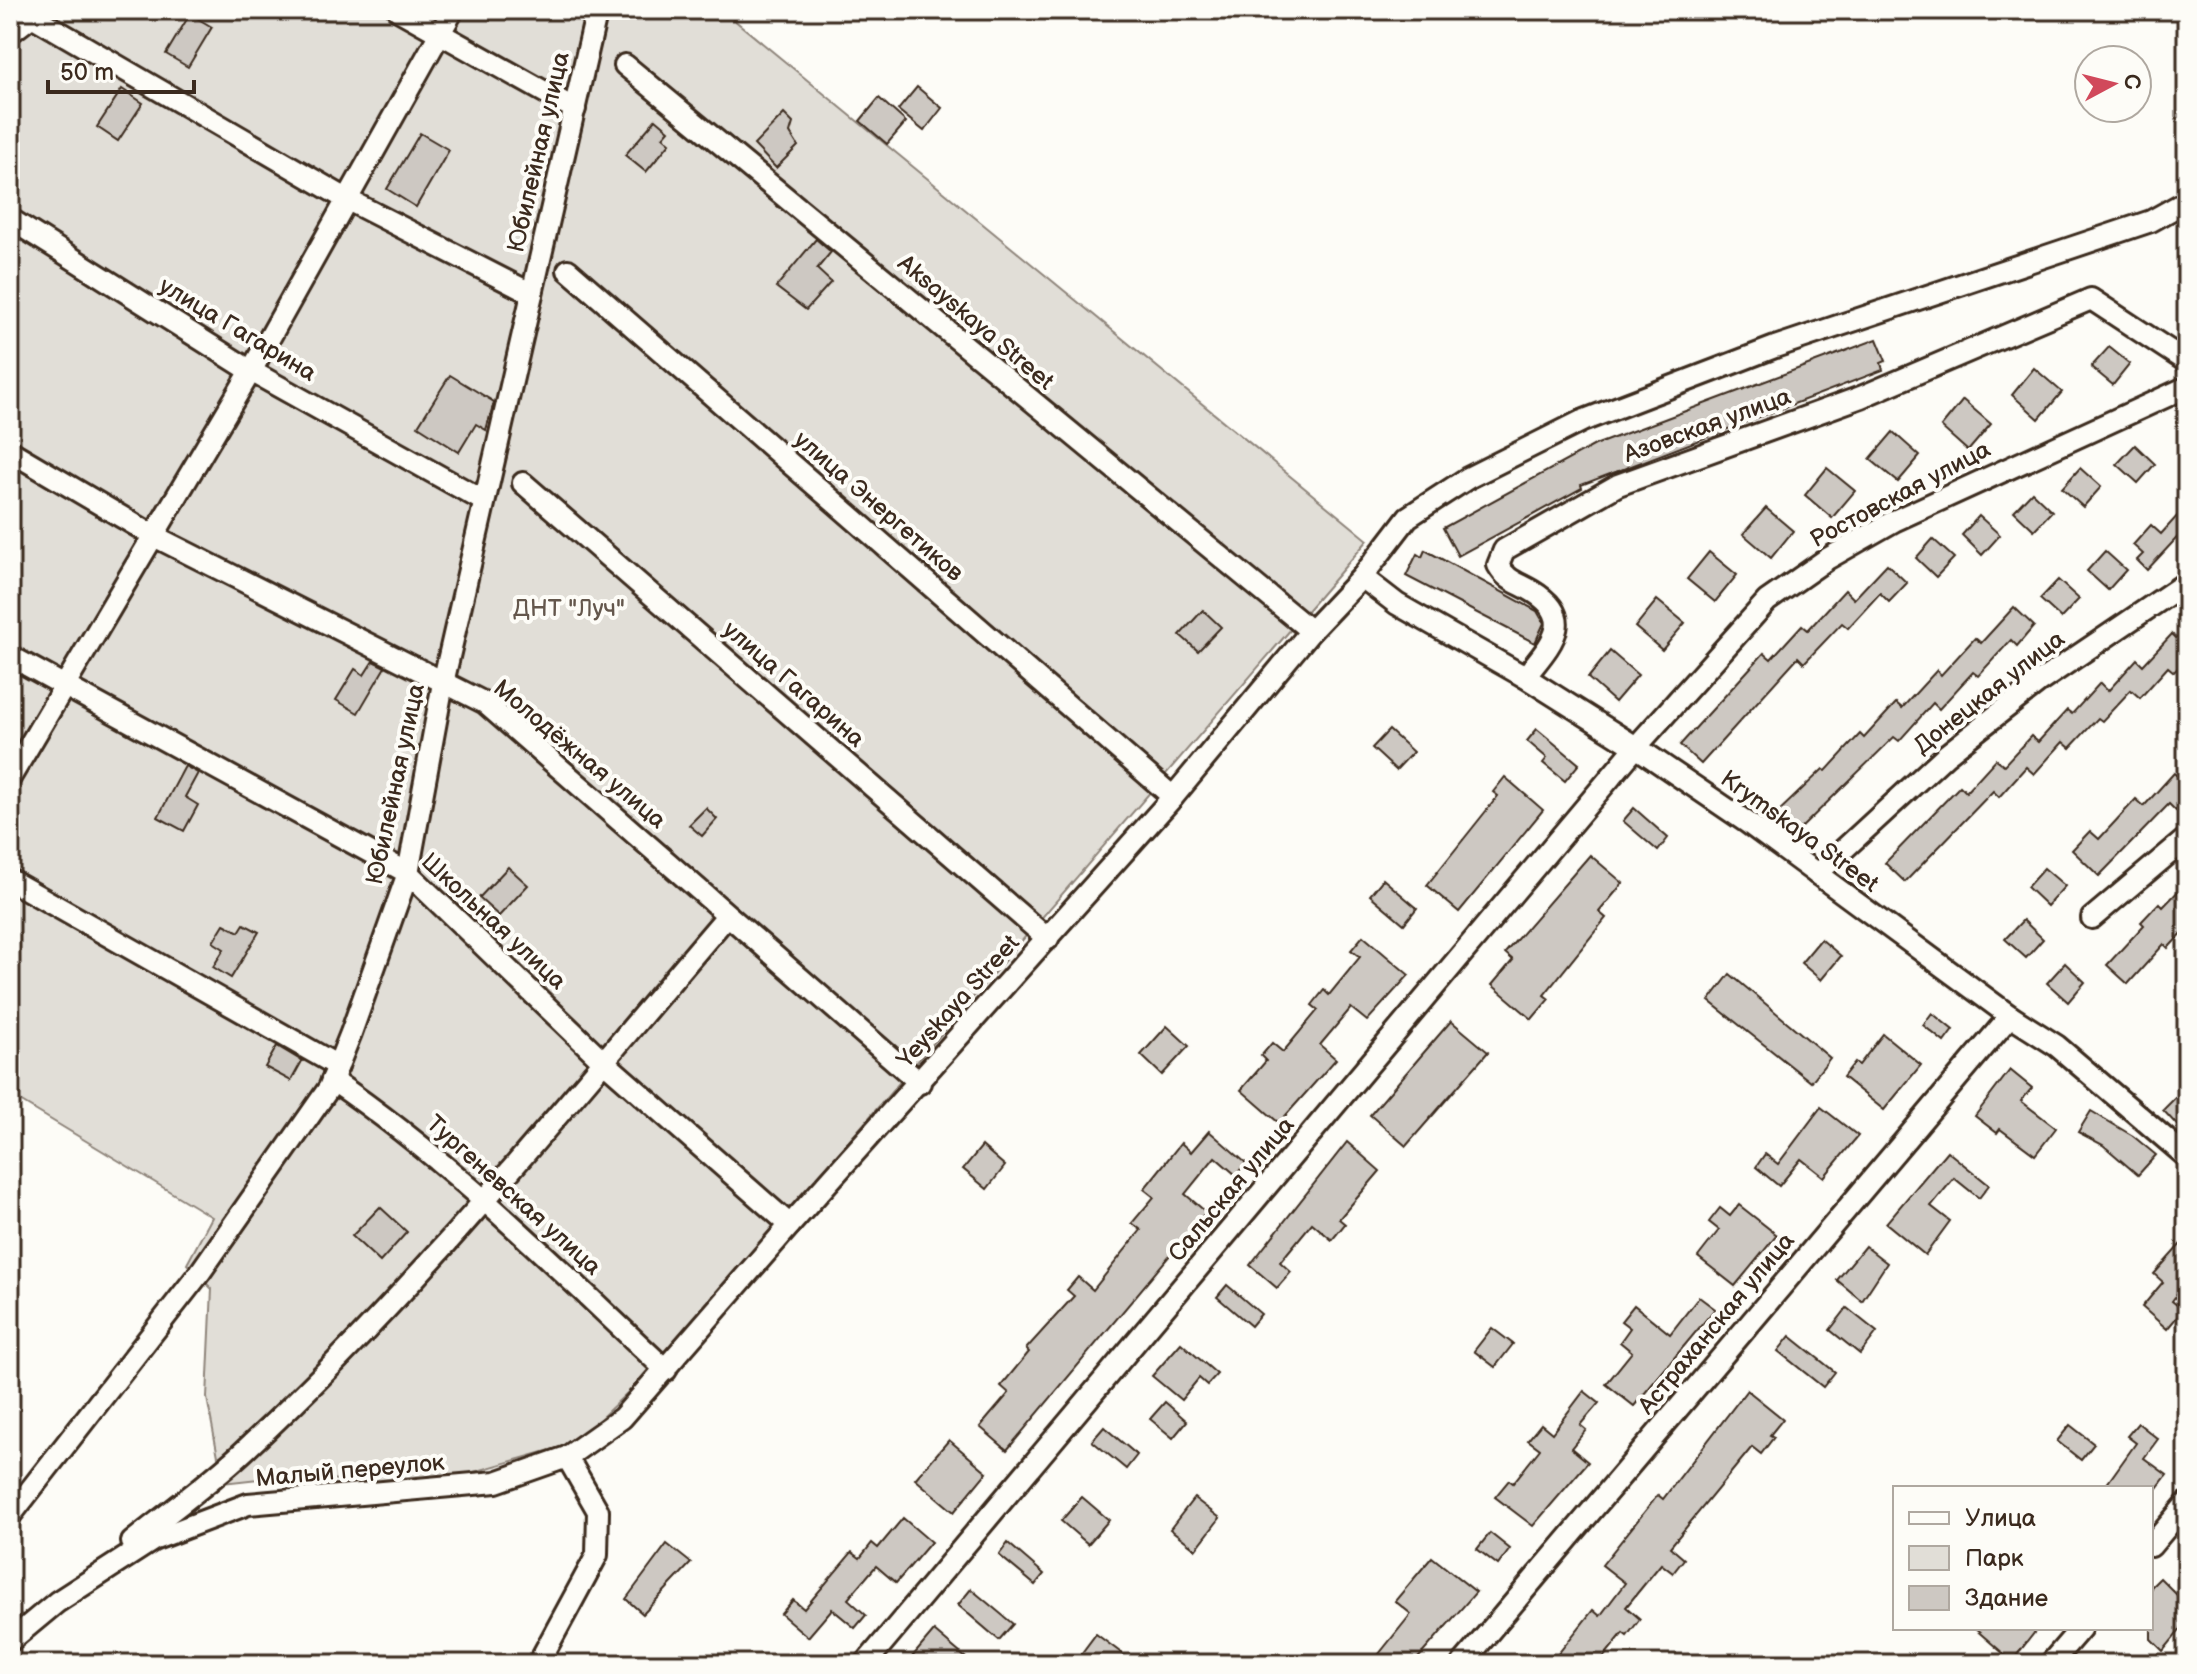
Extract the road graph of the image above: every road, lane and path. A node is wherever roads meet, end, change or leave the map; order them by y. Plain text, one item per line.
1 (398, 10) edge
2 (453, 10) edge
3 (597, 10) edge
4 (36, 13) edge
5 (10, 33) edge
6 (438, 35) junction
7 (625, 65) dead end
8 (575, 109) junction
9 (348, 200) junction
10 (2187, 201) edge
11 (10, 219) edge
12 (568, 270) dead end
13 (532, 294) junction
14 (2187, 362) edge
15 (251, 371) junction
16 (2187, 387) edge
17 (10, 451) edge
18 (523, 483) dead end
19 (484, 501) junction
20 (154, 536) junction
21 (1362, 577) junction
22 (2187, 582) edge
23 (1303, 625) junction
24 (10, 656) edge
25 (1525, 677) junction
26 (443, 683) junction
27 (63, 686) junction
28 (1640, 742) junction
29 (10, 778) edge
30 (1173, 797) junction
31 (2187, 838) edge
32 (408, 873) junction
33 (1817, 874) junction
34 (10, 880) edge
35 (727, 916) junction
36 (2092, 918) dead end
37 (1048, 939) junction
38 (2010, 1016) junction
39 (603, 1061) junction
40 (335, 1073) junction
41 (920, 1083) junction
42 (2187, 1157) edge
43 (485, 1201) junction
44 (783, 1219) junction
45 (659, 1364) junction
46 (575, 1453) junction
47 (2187, 1503) edge
48 (10, 1516) edge
49 (2153, 1544) edge
50 (57, 1602) junction
51 (2079, 1630) edge
52 (10, 1641) edge
53 (538, 1664) edge
54 (865, 1664) edge
55 (1462, 1664) edge
56 (2050, 1664) edge

1 - 6 street
2 - 6 street
3 - 8 street, Юбилейная улица
4 - 5 street
4 - 9 street
6 - 8 street
6 - 9 street
7 - 23 street, Aksayskaya Street
8 - 13 street, Юбилейная улица
9 - 13 street
9 - 15 street
10 - 21 street, Yeyskaya Street
11 - 15 street, улица Гагарина
12 - 30 street, улица Энергетиков
13 - 19 street, Юбилейная улица
14 - 25 street, Азовская улица
15 - 19 street, улица Гагарина
15 - 20 street
16 - 28 street, Ростовская улица
17 - 20 street, Молодёжная улица
18 - 37 street, улица Гагарина
19 - 26 street, Юбилейная улица
20 - 26 street, Молодёжная улица
20 - 27 street
21 - 23 street, Yeyskaya Street
21 - 25 street, Krymskaya Street
22 - 33 street, Донецкая улица
23 - 30 street, Yeyskaya Street
24 - 27 street, Школьная улица
25 - 28 street, Krymskaya Street
26 - 32 street, Юбилейная улица
26 - 35 street, Молодёжная улица
27 - 29 street
27 - 32 street, Школьная улица
28 - 33 street, Krymskaya Street
28 - 54 street, Сальская улица
30 - 37 street, Yeyskaya Street
31 - 36 street
32 - 39 street, Школьная улица
32 - 40 street, Юбилейная улица
33 - 38 street, Krymskaya Street
34 - 40 street, Тургеневская улица
35 - 39 street
35 - 41 street, Молодёжная улица
37 - 41 street, Yeyskaya Street
38 - 42 street, Krymskaya Street
38 - 55 street, Астраханская улица
39 - 43 street
39 - 44 street, Школьная улица
40 - 43 street, Тургеневская улица
40 - 48 street, Юбилейная улица
41 - 44 street, Yeyskaya Street
43 - 45 street, Тургеневская улица
43 - 50 street
44 - 45 street, Yeyskaya Street
45 - 46 street, Yeyskaya Street
46 - 50 street, Малый переулок
46 - 53 street
47 - 49 street
50 - 52 street, Малый переулок
51 - 56 street

